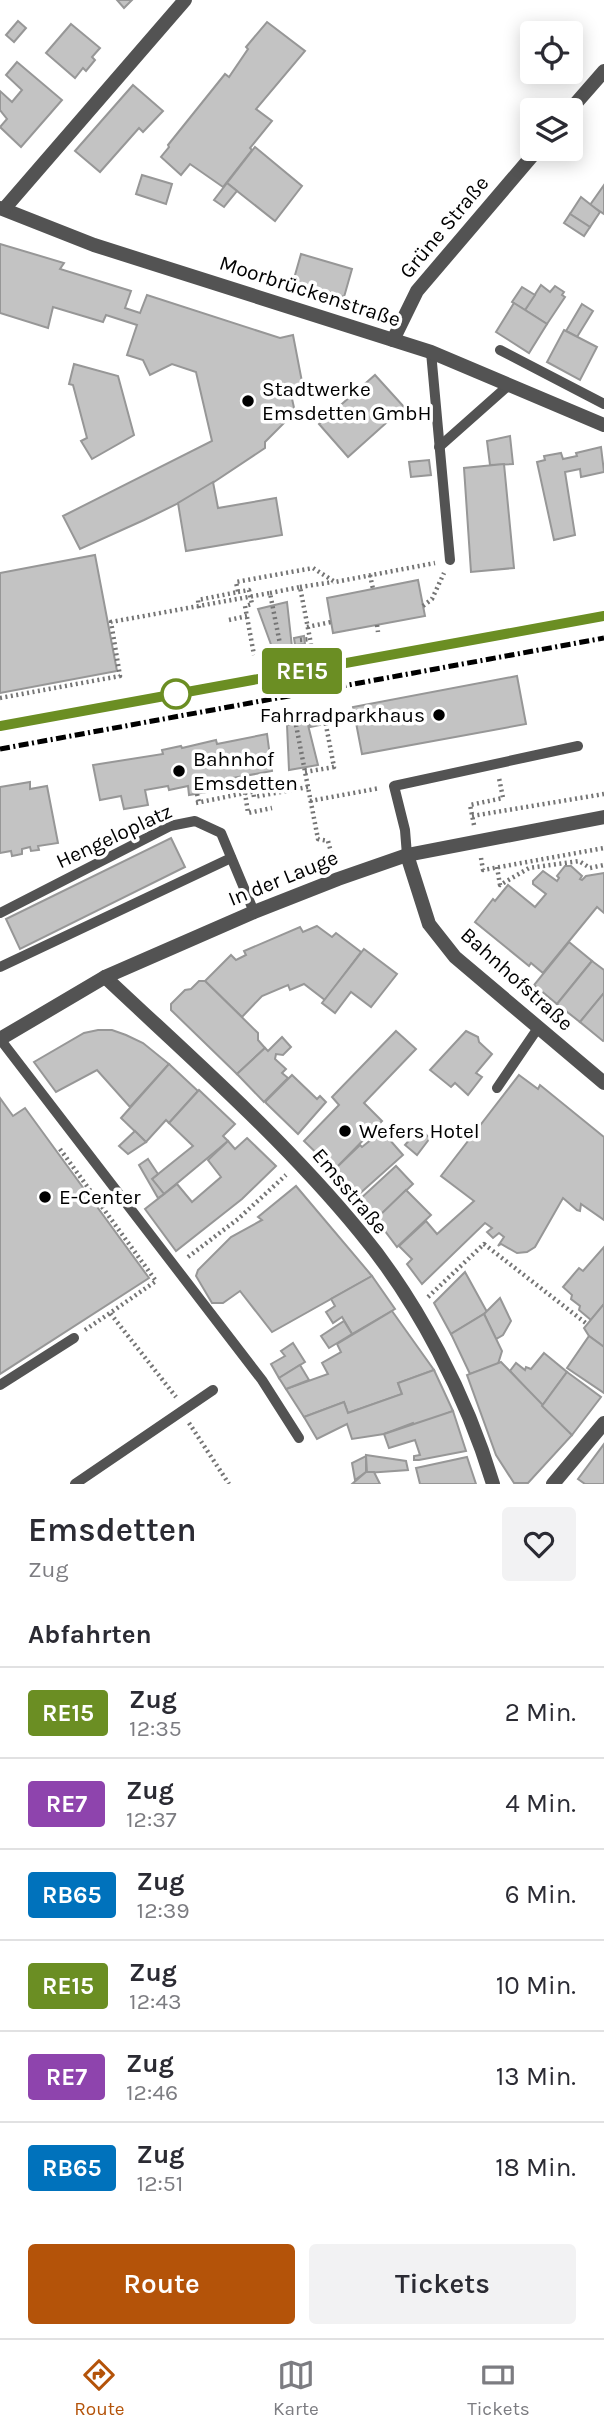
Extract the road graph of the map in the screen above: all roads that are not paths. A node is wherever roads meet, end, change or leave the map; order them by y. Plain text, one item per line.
1 (185, 0) edge
2 (604, 71) edge
3 (580, 98) edge
4 (528, 161) edge
5 (2, 209) edge
6 (393, 340) junction
7 (500, 350) dead end
8 (431, 352) junction
9 (510, 384) junction
10 (604, 404) edge
11 (604, 425) edge
12 (439, 447) junction
13 (450, 560) road end
14 (578, 746) dead end
15 (604, 817) edge
16 (407, 855) junction
17 (231, 858) junction
18 (254, 912) junction
19 (0, 913) edge
20 (0, 967) edge
21 (104, 978) junction
22 (538, 1028) junction
23 (0, 1039) edge
24 (604, 1083) edge
25 (497, 1088) dead end
26 (74, 1338) road end
27 (0, 1385) edge
28 (214, 1390) dead end
29 (604, 1423) edge
30 (299, 1438) dead end
31 (75, 1484) edge
32 (493, 1484) edge
33 (553, 1484) edge

1 - 5 street
2 - 3 street
4 - 6 street, Grüne Straße
5 - 6 street, Moorbrückenstraße
6 - 8 street, Moorbrückenstraße
7 - 10 lane
8 - 9 street, Moorbrückenstraße
8 - 12 lane
9 - 11 street, Moorbrückenstraße
9 - 12 lane
12 - 13 lane
14 - 16 lane
15 - 16 street, In der Lauge
16 - 18 street, In der Lauge
16 - 22 street, Bahnhofstraße
17 - 18 lane, Hengeloplatz
17 - 19 lane, Hengeloplatz
17 - 20 lane
18 - 21 street, In der Lauge
21 - 23 street, In der Lauge
21 - 32 street, Emsstraße
22 - 24 street, Bahnhofstraße
22 - 25 lane
23 - 30 lane
26 - 27 lane
28 - 31 lane
29 - 33 street

